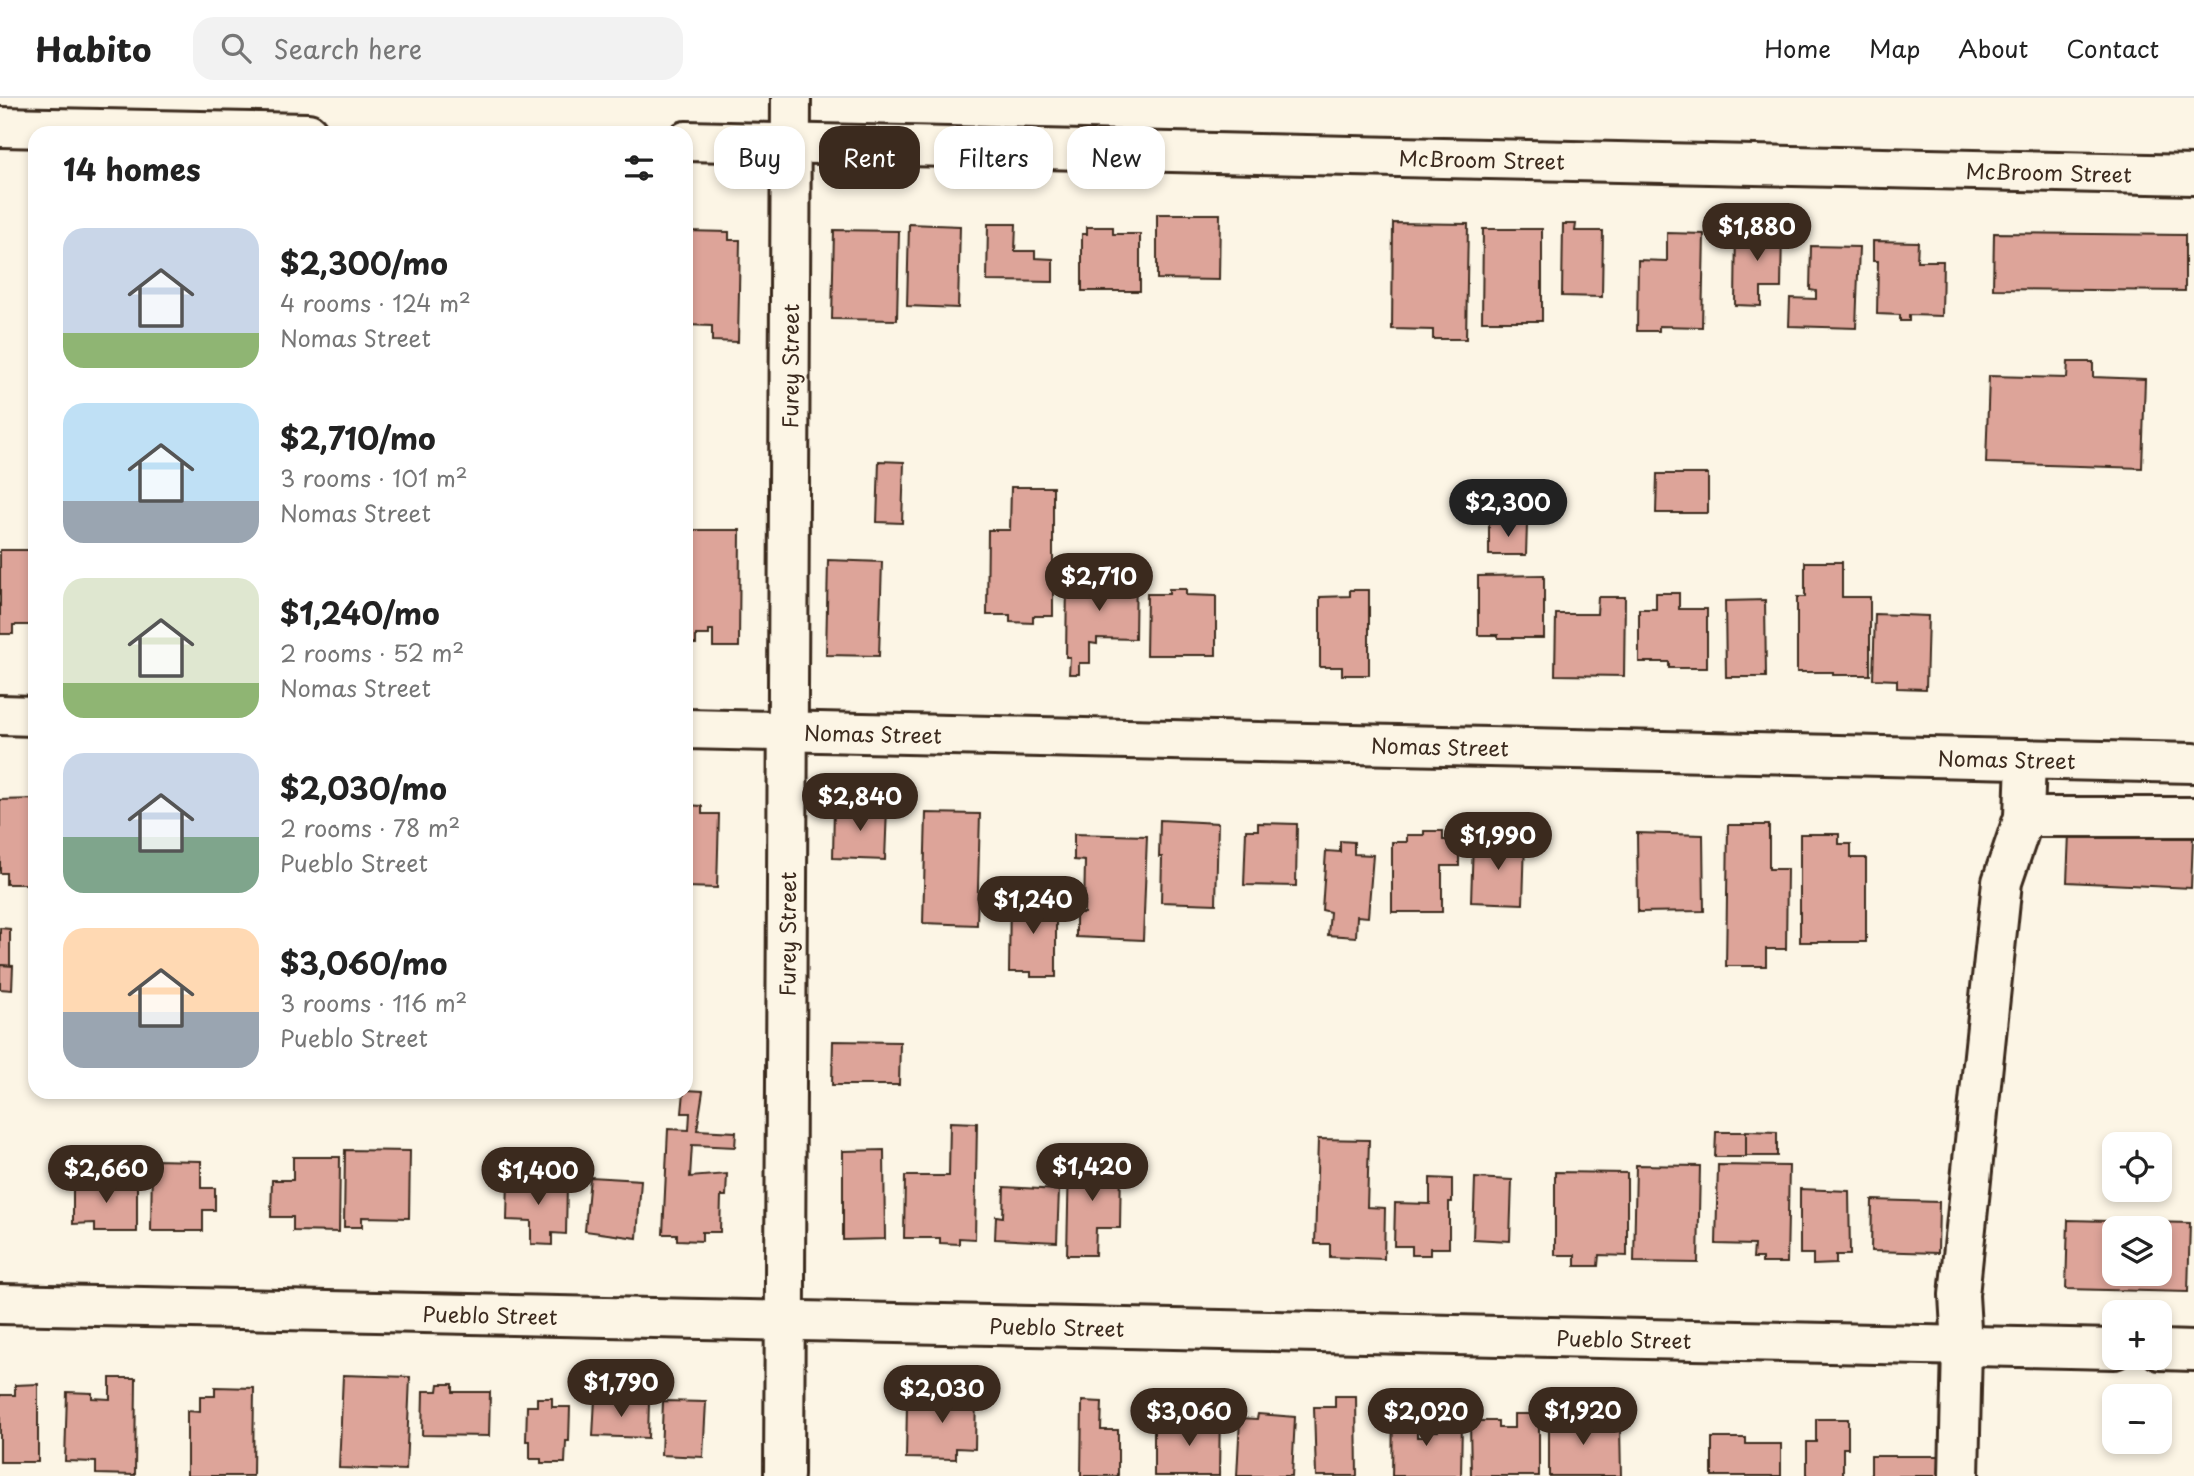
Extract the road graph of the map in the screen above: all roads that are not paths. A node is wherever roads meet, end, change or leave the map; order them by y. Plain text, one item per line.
1 (791, 98) edge
2 (791, 126) edge
3 (0, 127) edge
4 (28, 128) edge
5 (693, 141) edge
6 (714, 142) edge
7 (805, 143) edge
8 (2194, 175) edge
9 (791, 189) edge
10 (0, 715) edge
11 (28, 716) edge
12 (693, 729) edge
13 (788, 730) junction
14 (2026, 759) junction
15 (2194, 763) edge
16 (2024, 817) junction
17 (2194, 817) edge
18 (0, 1304) edge
19 (785, 1321) junction
20 (1962, 1346) junction
21 (2102, 1349) edge
22 (2172, 1350) edge
23 (2194, 1351) edge
24 (784, 1476) edge
25 (1959, 1476) edge

1 - 2 street, Furey Street
3 - 4 street
5 - 6 street, McBroom Street
7 - 8 street, McBroom Street
9 - 13 street, Furey Street
10 - 11 street
12 - 13 street, Nomas Street
13 - 14 street, Nomas Street
13 - 19 street, Furey Street
14 - 15 street, Nomas Street
14 - 16 street
16 - 17 street
16 - 20 street
18 - 19 street, Pueblo Street
19 - 20 street, Pueblo Street
19 - 24 street, Furey Street
20 - 21 street, Pueblo Street
20 - 25 street
22 - 23 street

